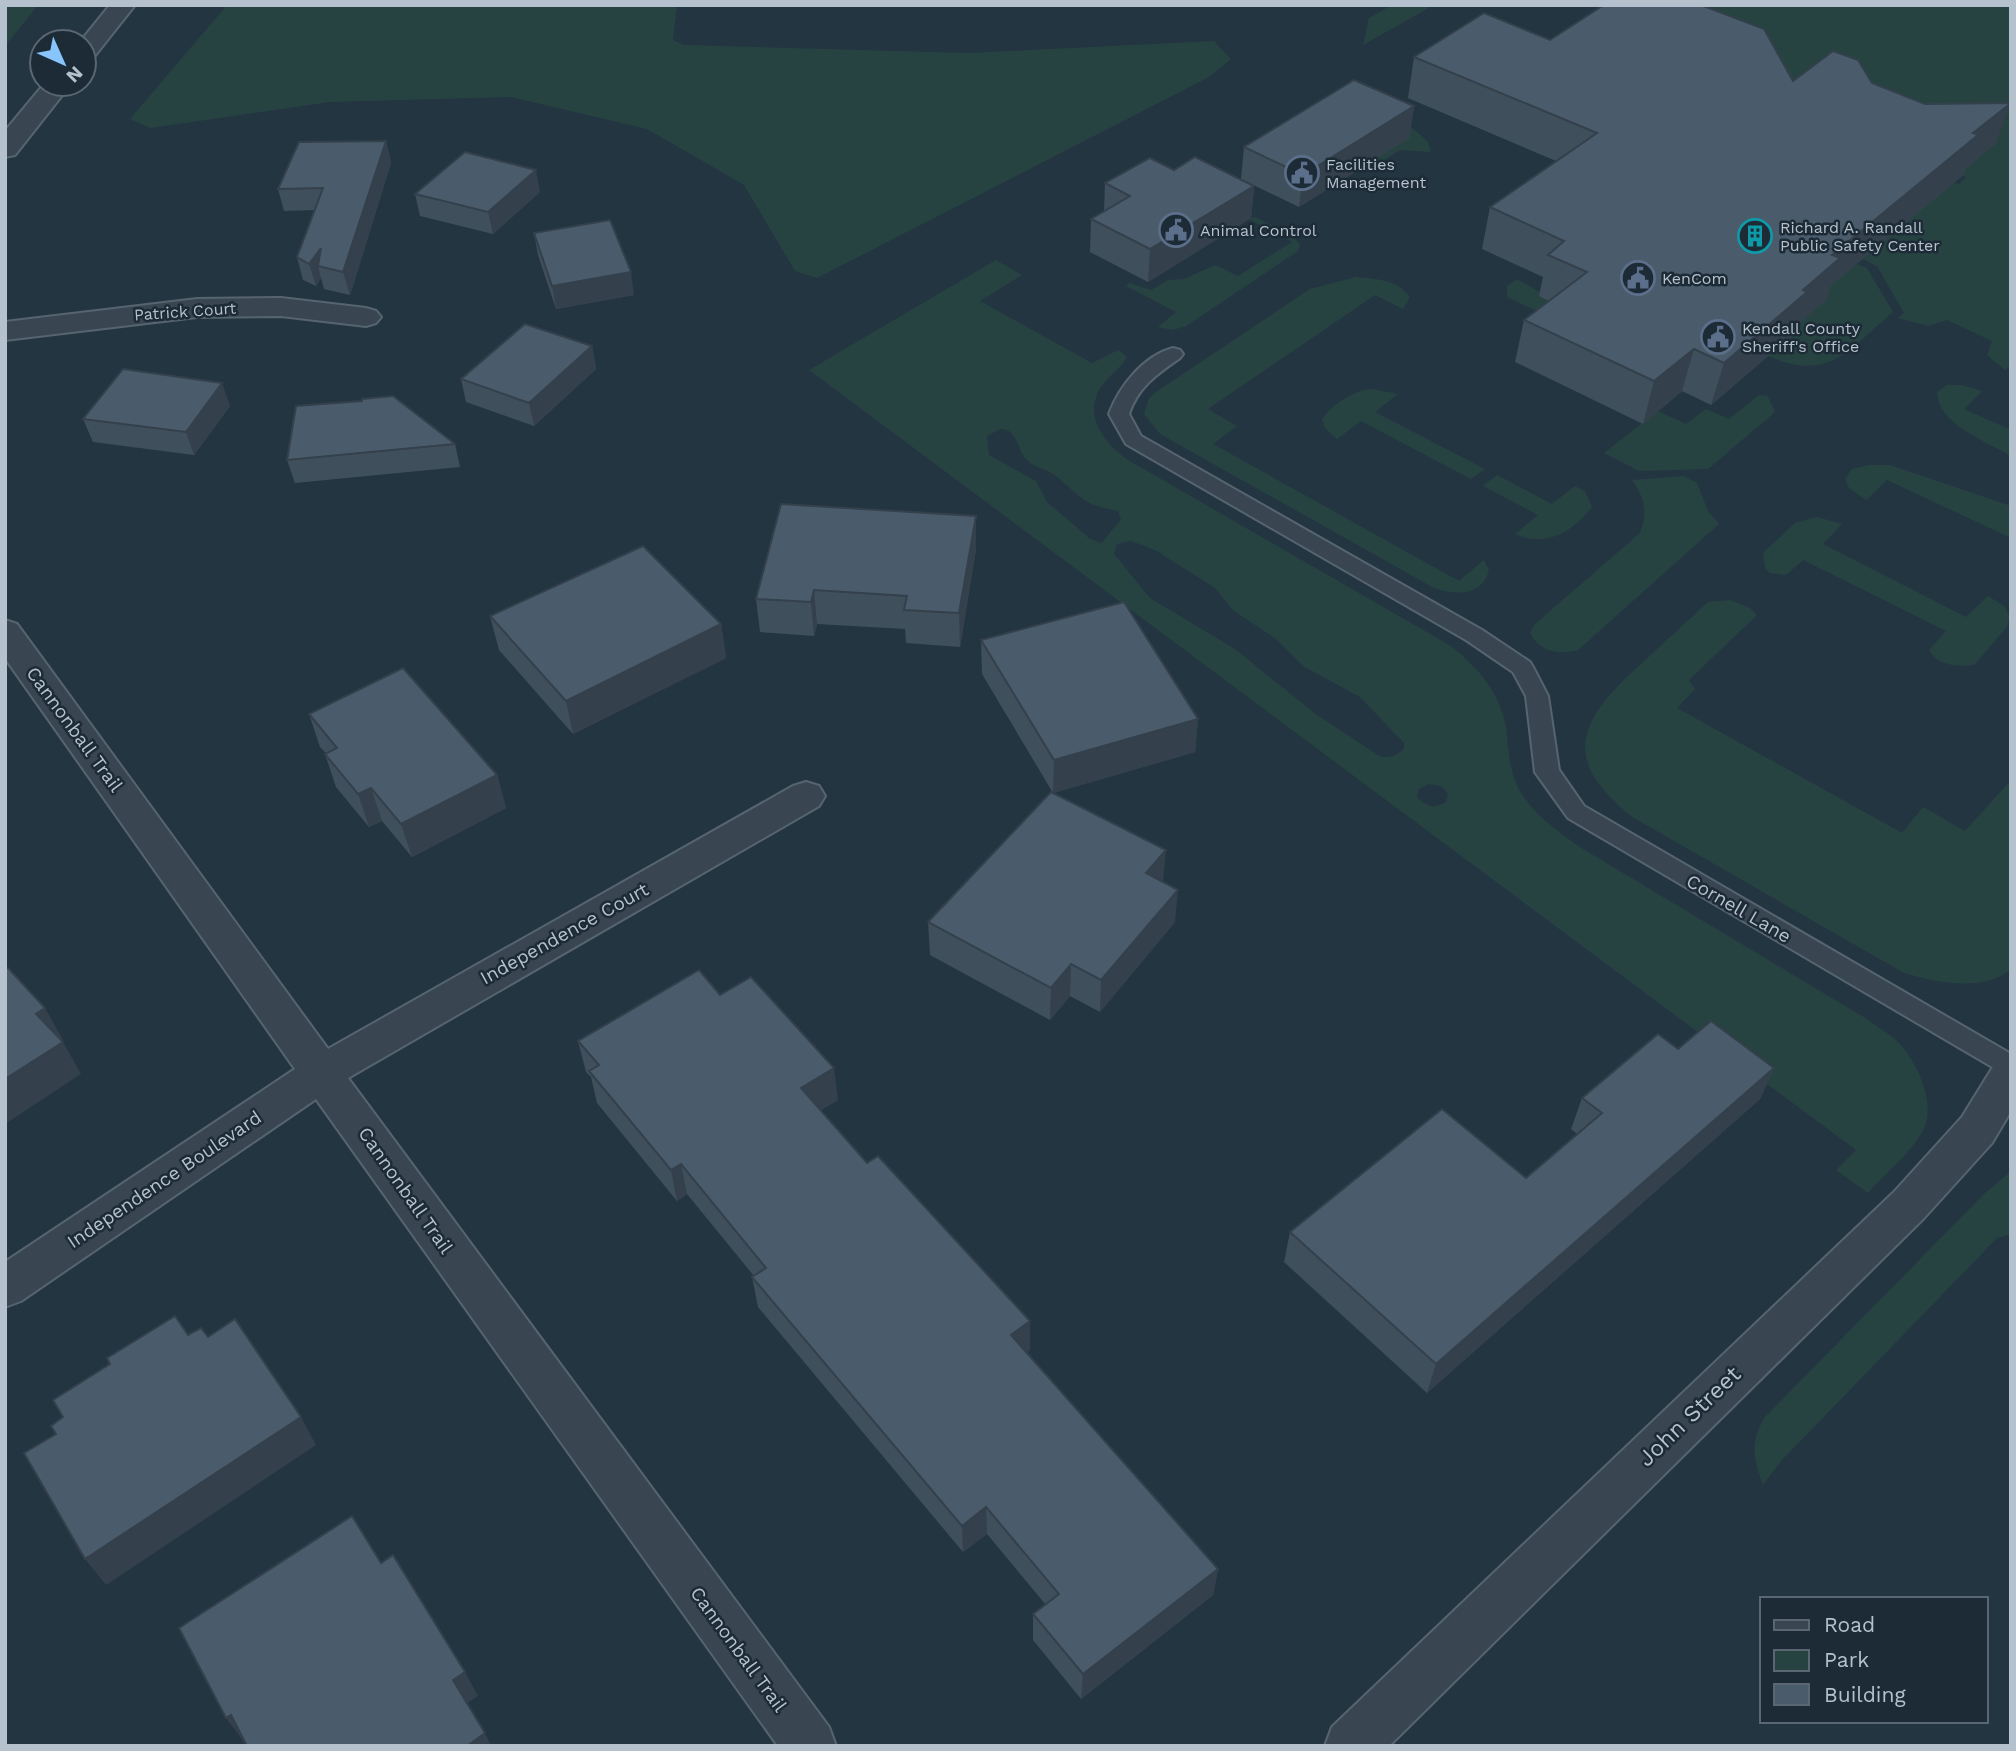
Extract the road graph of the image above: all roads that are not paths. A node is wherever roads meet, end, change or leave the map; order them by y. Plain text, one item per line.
1 (123, 5) edge
2 (98, 36) edge
3 (47, 98) edge
4 (5, 149) edge
5 (366, 317) dead end
6 (5, 331) edge
7 (1173, 354) dead end
8 (5, 632) edge
9 (806, 796) dead end
10 (2011, 1067) edge
11 (323, 1072) junction
12 (2011, 1074) edge
13 (5, 1287) edge
14 (810, 1746) edge
15 (1351, 1746) edge

1 - 2 street
3 - 4 street
5 - 6 street, Patrick Court
7 - 10 lane, Cornell Lane
8 - 11 street, Cannonball Trail
9 - 11 street, Independence Court
11 - 13 street, Independence Boulevard
11 - 14 street, Cannonball Trail
12 - 15 street, John Street

